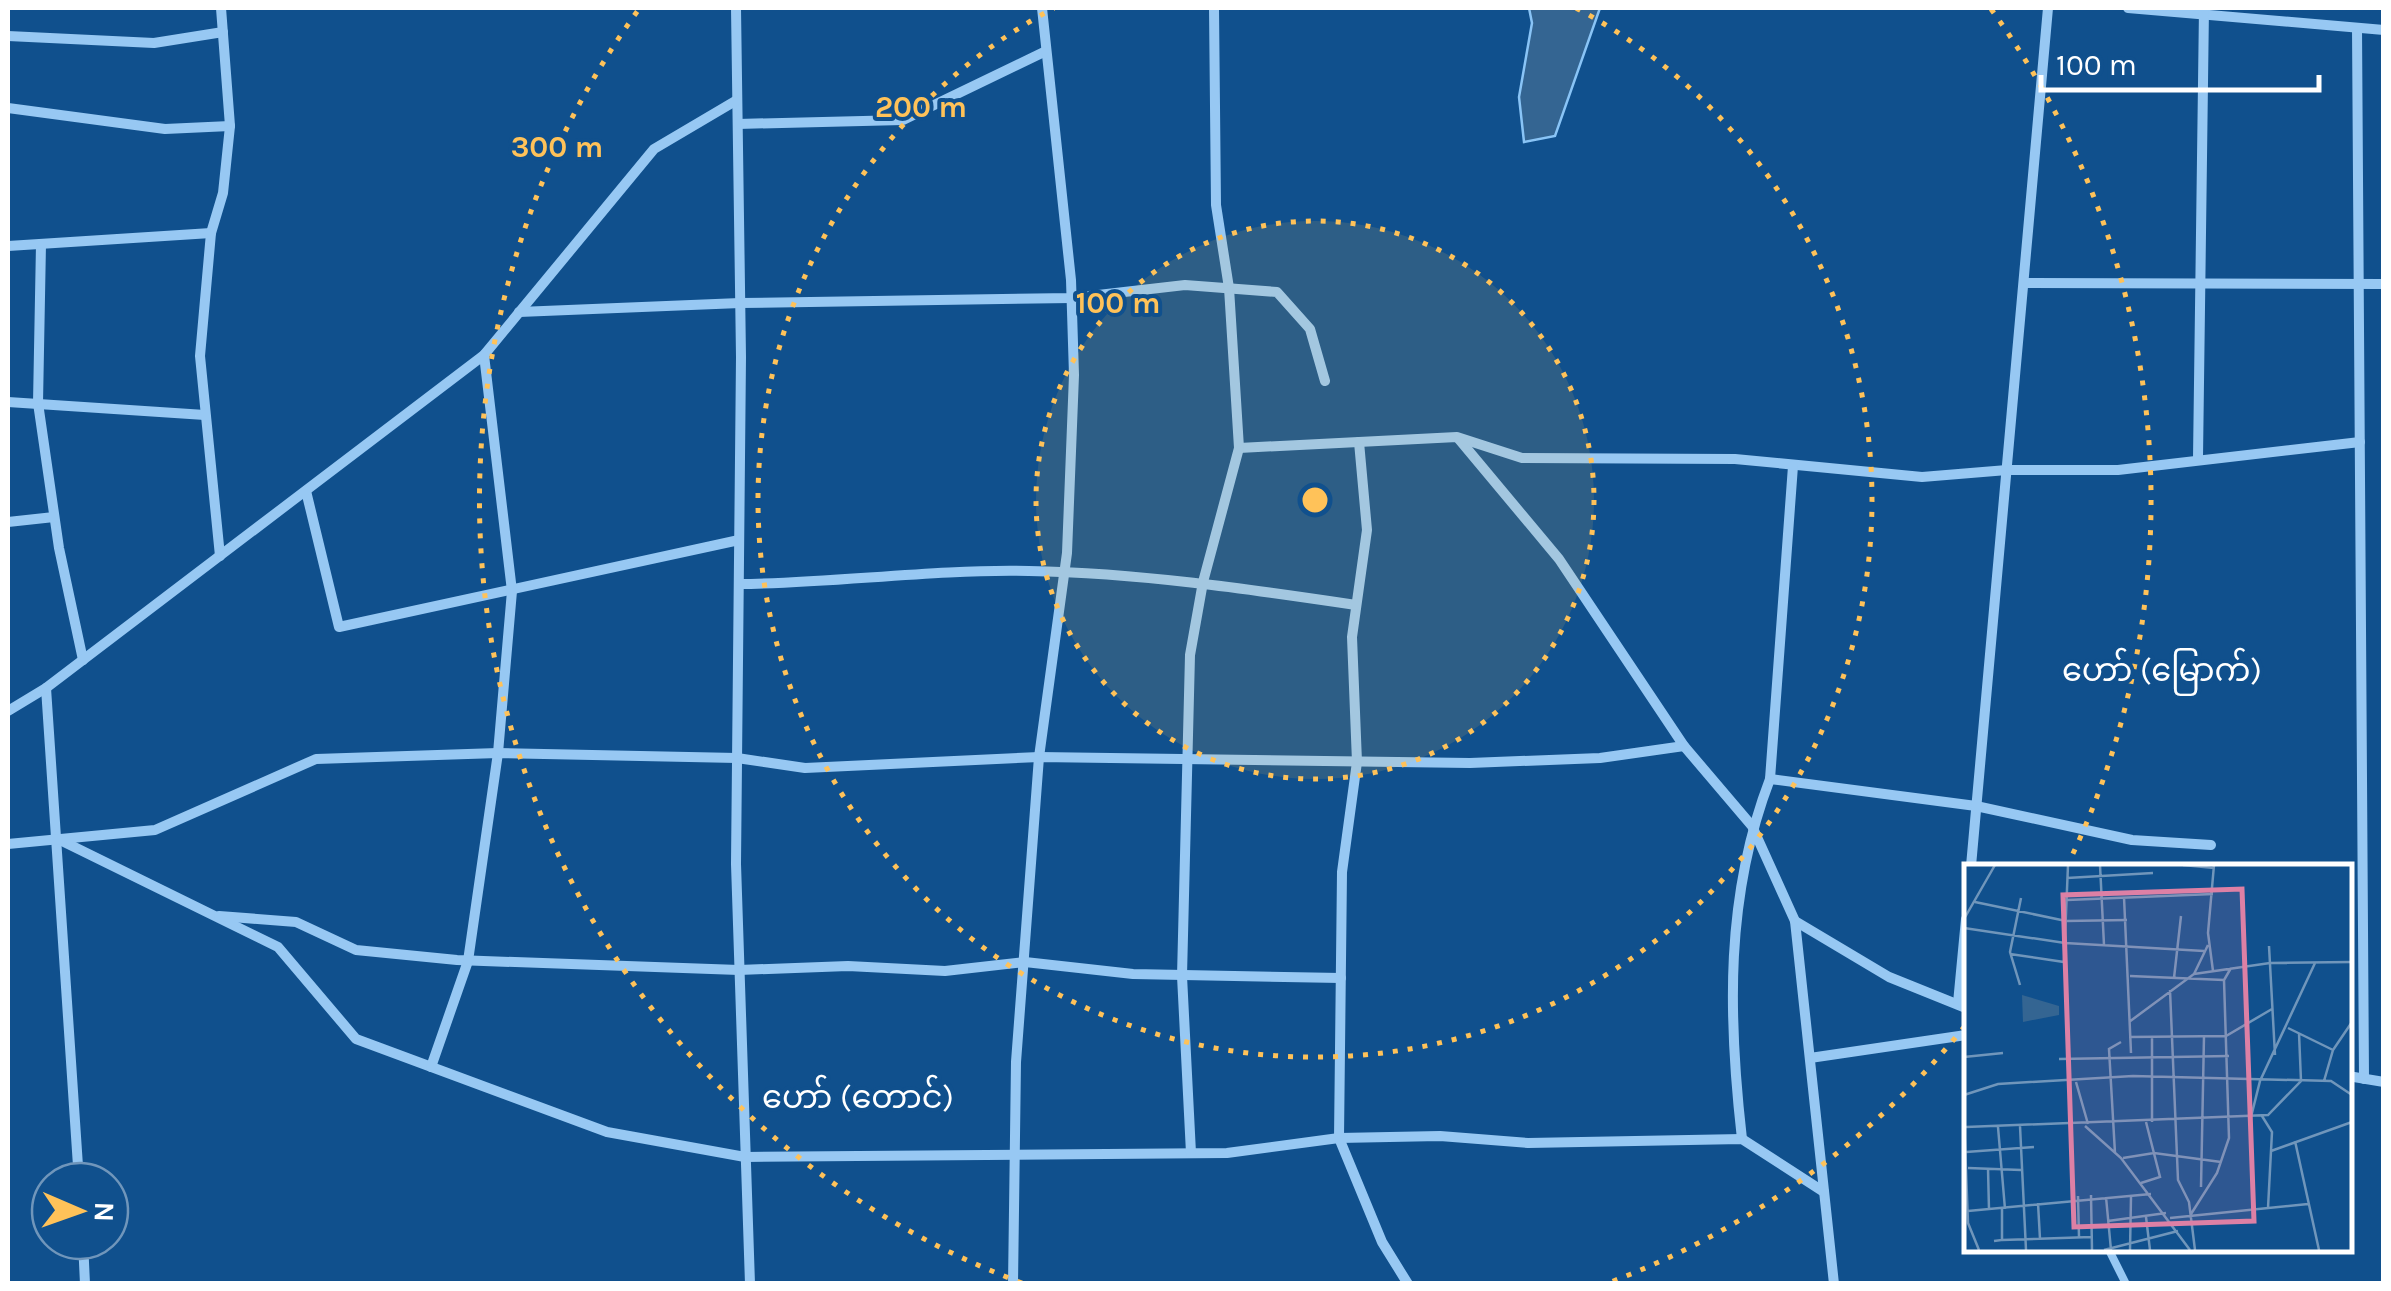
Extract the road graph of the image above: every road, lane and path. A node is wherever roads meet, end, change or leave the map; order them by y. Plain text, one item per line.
1 (221, 8) edge
2 (736, 8) edge
3 (1042, 8) edge
4 (1214, 8) edge
5 (2048, 8) edge
6 (2128, 8) edge
7 (2204, 10) edge
8 (2357, 28) junction
9 (2384, 30) edge
10 (222, 32) junction
11 (8, 36) edge
12 (1046, 51) junction
13 (738, 100) junction
14 (8, 108) edge
15 (738, 124) junction
16 (230, 126) junction
17 (211, 234) junction
18 (41, 244) junction
19 (8, 246) edge
20 (2024, 283) junction
21 (2202, 284) junction
22 (2384, 284) edge
23 (2358, 285) junction
24 (1229, 288) junction
25 (1072, 298) junction
26 (740, 302) junction
27 (520, 312) junction
28 (484, 355) junction
29 (1325, 381) dead end
30 (8, 402) edge
31 (38, 403) junction
32 (206, 416) junction
33 (1458, 437) junction
34 (1359, 442) junction
35 (2360, 442) junction
36 (1239, 448) junction
37 (2198, 458) junction
38 (1793, 466) junction
39 (2007, 470) junction
40 (306, 491) junction
41 (54, 517) junction
42 (8, 522) edge
43 (739, 540) junction
44 (220, 556) junction
45 (1064, 572) junction
46 (1203, 582) junction
47 (739, 584) junction
48 (512, 592) junction
49 (1356, 605) junction
50 (83, 660) junction
51 (46, 688) junction
52 (8, 711) edge
53 (1684, 746) junction
54 (498, 753) junction
55 (1188, 757) junction
56 (737, 758) junction
57 (1039, 758) junction
58 (1357, 762) junction
59 (1770, 779) junction
60 (1976, 806) junction
61 (1752, 826) junction
62 (58, 839) junction
63 (8, 844) edge
64 (2212, 845) dead end
65 (1971, 864) edge
66 (213, 915) junction
67 (1795, 922) junction
68 (468, 961) junction
69 (1025, 962) junction
70 (1964, 962) edge
71 (740, 970) junction
72 (1182, 976) junction
73 (1341, 978) junction
74 (1962, 1006) edge
75 (1964, 1035) edge
76 (1810, 1058) junction
77 (431, 1067) junction
78 (2351, 1077) edge
79 (2364, 1079) junction
80 (2384, 1082) edge
81 (1339, 1138) junction
82 (1742, 1140) junction
83 (1191, 1153) junction
84 (1014, 1156) junction
85 (745, 1158) junction
86 (78, 1161) edge
87 (1824, 1192) junction
88 (2110, 1251) edge
89 (750, 1284) edge
90 (1013, 1284) edge
91 (1408, 1284) edge
92 (1834, 1284) edge
93 (2126, 1284) edge

1 - 10 street
2 - 13 street
3 - 12 street
4 - 24 street
5 - 20 street
6 - 7 street
7 - 8 street
7 - 21 street
8 - 9 street
8 - 23 street
10 - 11 street
10 - 16 street
12 - 15 street
12 - 25 street
13 - 15 street
13 - 27 street
14 - 16 street
15 - 26 street
16 - 17 street
17 - 18 street
17 - 32 street
18 - 19 street
18 - 31 street
20 - 21 street
20 - 39 street
21 - 23 street
21 - 37 street
22 - 23 street
23 - 35 street
24 - 25 street
24 - 29 street
24 - 36 street
25 - 26 street
25 - 45 street
26 - 27 street
26 - 43 street
27 - 28 street
28 - 40 street
28 - 48 street
30 - 31 street
31 - 32 street
31 - 41 street
32 - 44 street
33 - 34 street
33 - 38 street
33 - 53 street
34 - 36 street
34 - 49 street
35 - 37 street
35 - 79 street
36 - 46 street
37 - 39 street
38 - 39 street
38 - 59 street
39 - 60 street
40 - 44 street
40 - 48 street
41 - 42 street
41 - 50 street
43 - 47 street
43 - 48 street
44 - 50 street
45 - 46 street
45 - 47 street
45 - 57 street
46 - 49 street
46 - 55 street
47 - 56 street
48 - 54 street
49 - 58 street
50 - 51 street
51 - 52 street
51 - 62 street
53 - 58 street
53 - 61 street
54 - 56 street
54 - 62 street
54 - 68 street
55 - 57 street
55 - 58 street
55 - 72 street
56 - 57 street
56 - 71 street
57 - 69 street
58 - 73 street
59 - 60 street
59 - 61 street
60 - 64 street
60 - 65 street
61 - 67 street
61 - 82 street
62 - 63 street
62 - 66 street
62 - 86 street
66 - 68 street
66 - 77 street
67 - 74 street
67 - 76 street
68 - 71 street
68 - 77 street
69 - 71 street
69 - 72 street
69 - 84 street
70 - 74 street
71 - 85 street
72 - 73 street
72 - 83 street
73 - 81 street
75 - 76 street
76 - 87 street
77 - 85 street
78 - 79 street
79 - 80 street
81 - 82 street
81 - 83 street
81 - 91 street
82 - 87 street
83 - 84 street
84 - 85 street
84 - 90 street
85 - 89 street
87 - 92 street
88 - 93 lane

